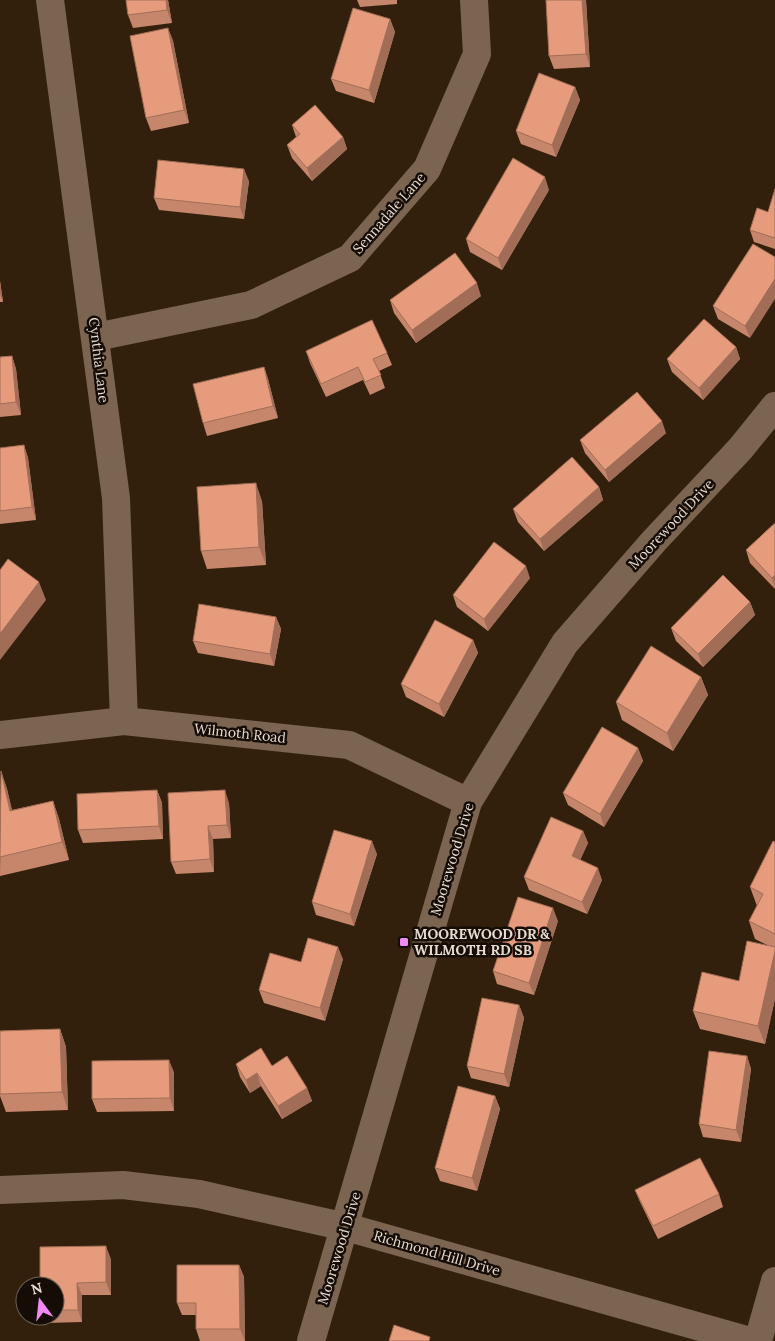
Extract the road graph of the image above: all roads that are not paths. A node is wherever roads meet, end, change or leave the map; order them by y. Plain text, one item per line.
1 (50, 0) edge
2 (474, 0) edge
3 (96, 337) junction
4 (775, 406) edge
5 (124, 721) junction
6 (0, 735) edge
7 (468, 802) junction
8 (0, 1190) edge
9 (346, 1227) junction
10 (775, 1281) edge
11 (311, 1341) edge
12 (750, 1341) edge
13 (758, 1341) edge

1 - 3 street, Cynthia Lane
2 - 3 street, Sennadale Lane
3 - 5 street, Cynthia Lane
4 - 7 street, Moorewood Drive
5 - 6 street, Wilmoth Road
5 - 7 street, Wilmoth Road
7 - 9 street, Moorewood Drive
8 - 9 street, Richmond Hill Drive
9 - 11 street, Moorewood Drive
9 - 12 street, Richmond Hill Drive
10 - 13 street

